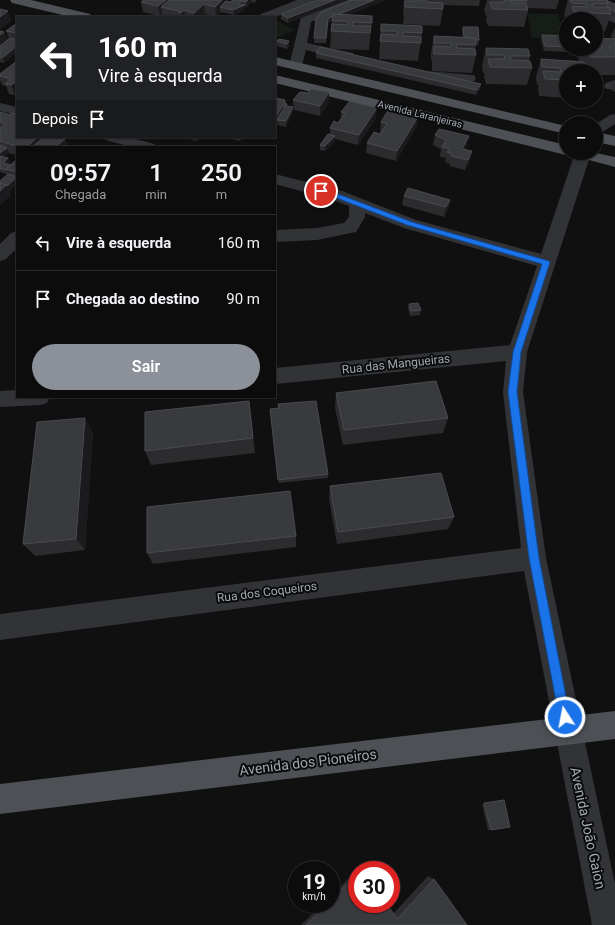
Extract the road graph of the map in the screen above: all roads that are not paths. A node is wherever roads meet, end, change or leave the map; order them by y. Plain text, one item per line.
1 (16, 0) edge
2 (308, 0) edge
3 (350, 0) edge
4 (574, 0) edge
5 (82, 16) edge
6 (268, 16) edge
7 (615, 19) edge
8 (300, 45) junction
9 (360, 59) edge
10 (276, 61) edge
11 (296, 66) junction
12 (411, 71) edge
13 (469, 78) dead end
14 (276, 79) edge
15 (0, 107) edge
16 (16, 111) edge
17 (615, 118) edge
18 (603, 126) edge
19 (559, 128) edge
20 (110, 138) edge
21 (115, 138) edge
22 (603, 138) edge
23 (615, 141) edge
24 (102, 146) edge
25 (146, 146) edge
26 (559, 147) edge
27 (603, 159) edge
28 (576, 160) edge
29 (615, 162) edge
30 (276, 179) edge
31 (364, 205) junction
32 (276, 236) edge
33 (16, 238) edge
34 (5, 253) edge
35 (546, 262) junction
36 (517, 352) junction
37 (276, 376) edge
38 (20, 398) edge
39 (0, 399) edge
40 (534, 558) junction
41 (0, 627) edge
42 (615, 725) edge
43 (568, 731) junction
44 (0, 799) edge
45 (608, 925) edge

1 - 5 main road
2 - 6 street
3 - 8 street
4 - 7 street
8 - 9 street
8 - 11 street
10 - 11 main road, Avenida Laranjeiras
11 - 19 main road, Avenida Laranjeiras
12 - 13 street
14 - 26 main road, Avenida Laranjeiras
15 - 16 street
17 - 18 street
20 - 24 street
21 - 25 street
22 - 23 main road
27 - 29 main road, Avenida Laranjeiras
28 - 35 street
30 - 31 street
31 - 32 street
31 - 35 street
33 - 34 street
35 - 36 street
36 - 37 street, Rua das Mangueiras
36 - 40 street
38 - 39 street
40 - 41 street, Rua dos Coqueiros
40 - 43 street
42 - 43 main road, Avenida dos Pioneiros
43 - 44 main road, Avenida dos Pioneiros
43 - 45 street, Avenida João Gaion

